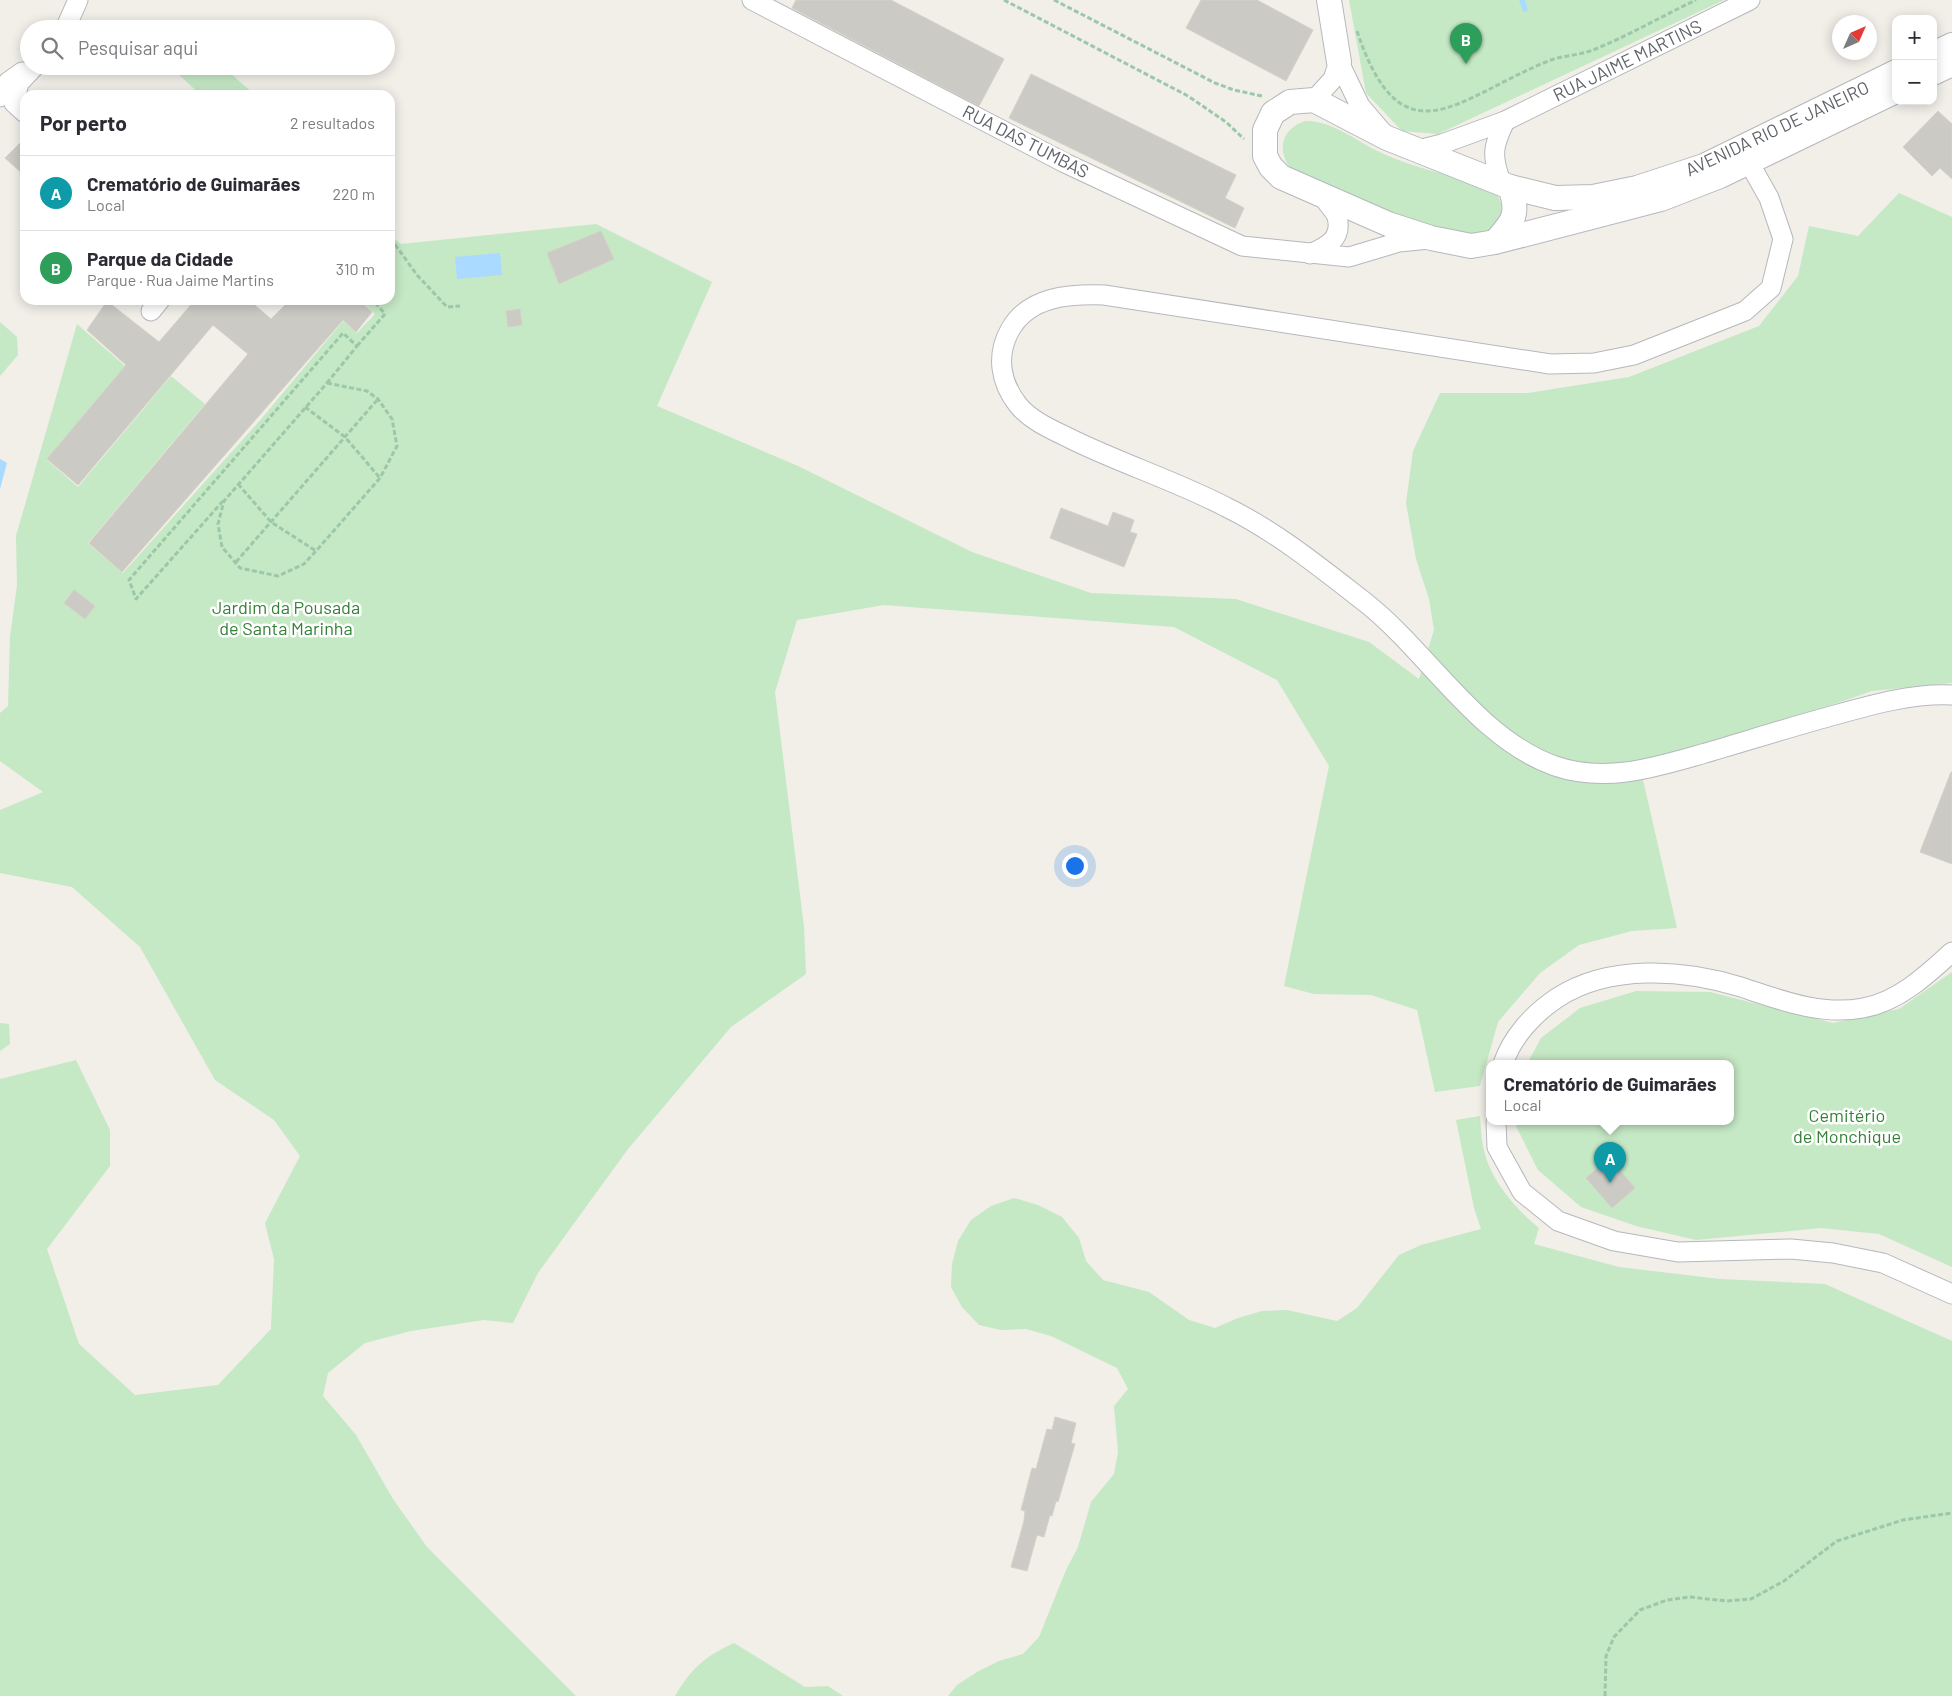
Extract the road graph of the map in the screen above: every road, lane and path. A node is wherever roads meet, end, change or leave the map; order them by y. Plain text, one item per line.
1 (78, 0) edge
2 (752, 0) edge
3 (1004, 0) edge
4 (1054, 0) edge
5 (1329, 0) edge
6 (1696, 0) edge
7 (1750, 0) edge
8 (69, 20) edge
9 (1356, 26) dead end
10 (1952, 45) edge
11 (1937, 52) edge
12 (1339, 62) junction
13 (1952, 64) edge
14 (1937, 71) edge
15 (20, 74) edge
16 (1892, 74) edge
17 (27, 75) edge
18 (1892, 93) edge
19 (0, 97) edge
20 (1314, 100) junction
21 (1290, 102) junction
22 (20, 108) edge
23 (1505, 120) junction
24 (1387, 138) junction
25 (1248, 143) dead end
26 (1418, 150) junction
27 (1745, 155) junction
28 (1506, 184) junction
29 (1323, 197) junction
30 (1431, 238) junction
31 (1495, 242) junction
32 (395, 244) edge
33 (1309, 254) junction
34 (377, 305) edge
35 (460, 306) dead end
36 (357, 346) junction
37 (328, 383) junction
38 (378, 400) junction
39 (305, 407) junction
40 (345, 437) junction
41 (380, 478) junction
42 (238, 484) junction
43 (224, 501) junction
44 (271, 522) junction
45 (316, 551) junction
46 (236, 562) junction
47 (1952, 695) edge
48 (1952, 952) edge
49 (1504, 1060) edge
50 (1496, 1125) edge
51 (1952, 1294) edge
52 (1952, 1513) edge
53 (1605, 1696) edge

1 - 8 street
2 - 33 street, RUA DAS TUMBAS
3 - 25 path
4 - 21 path
5 - 12 street
6 - 9 path
7 - 23 street, RUA JAIME MARTINS
10 - 11 street
12 - 20 street
12 - 24 street
13 - 14 street
15 - 19 street
16 - 27 street, AVENIDA RIO DE JANEIRO
17 - 22 street
18 - 27 street
20 - 21 street
20 - 24 street, AVENIDA RIO DE JANEIRO
21 - 29 street
23 - 26 street, RUA JAIME MARTINS
23 - 28 street
24 - 26 street, AVENIDA RIO DE JANEIRO
26 - 28 street, AVENIDA RIO DE JANEIRO
27 - 28 street, AVENIDA RIO DE JANEIRO
27 - 31 street
27 - 47 street
28 - 31 street
29 - 30 street
29 - 33 street
30 - 31 street
30 - 33 street, RUA DAS TUMBAS
32 - 35 path
34 - 36 path
36 - 37 path
36 - 43 path
37 - 38 path
37 - 39 path
38 - 40 path
38 - 41 path
39 - 40 path
39 - 42 path
40 - 41 path
40 - 44 path
41 - 45 path
42 - 43 path
42 - 44 path
43 - 46 path
44 - 45 path
44 - 46 path
45 - 46 path
48 - 49 street
50 - 51 street
52 - 53 path

